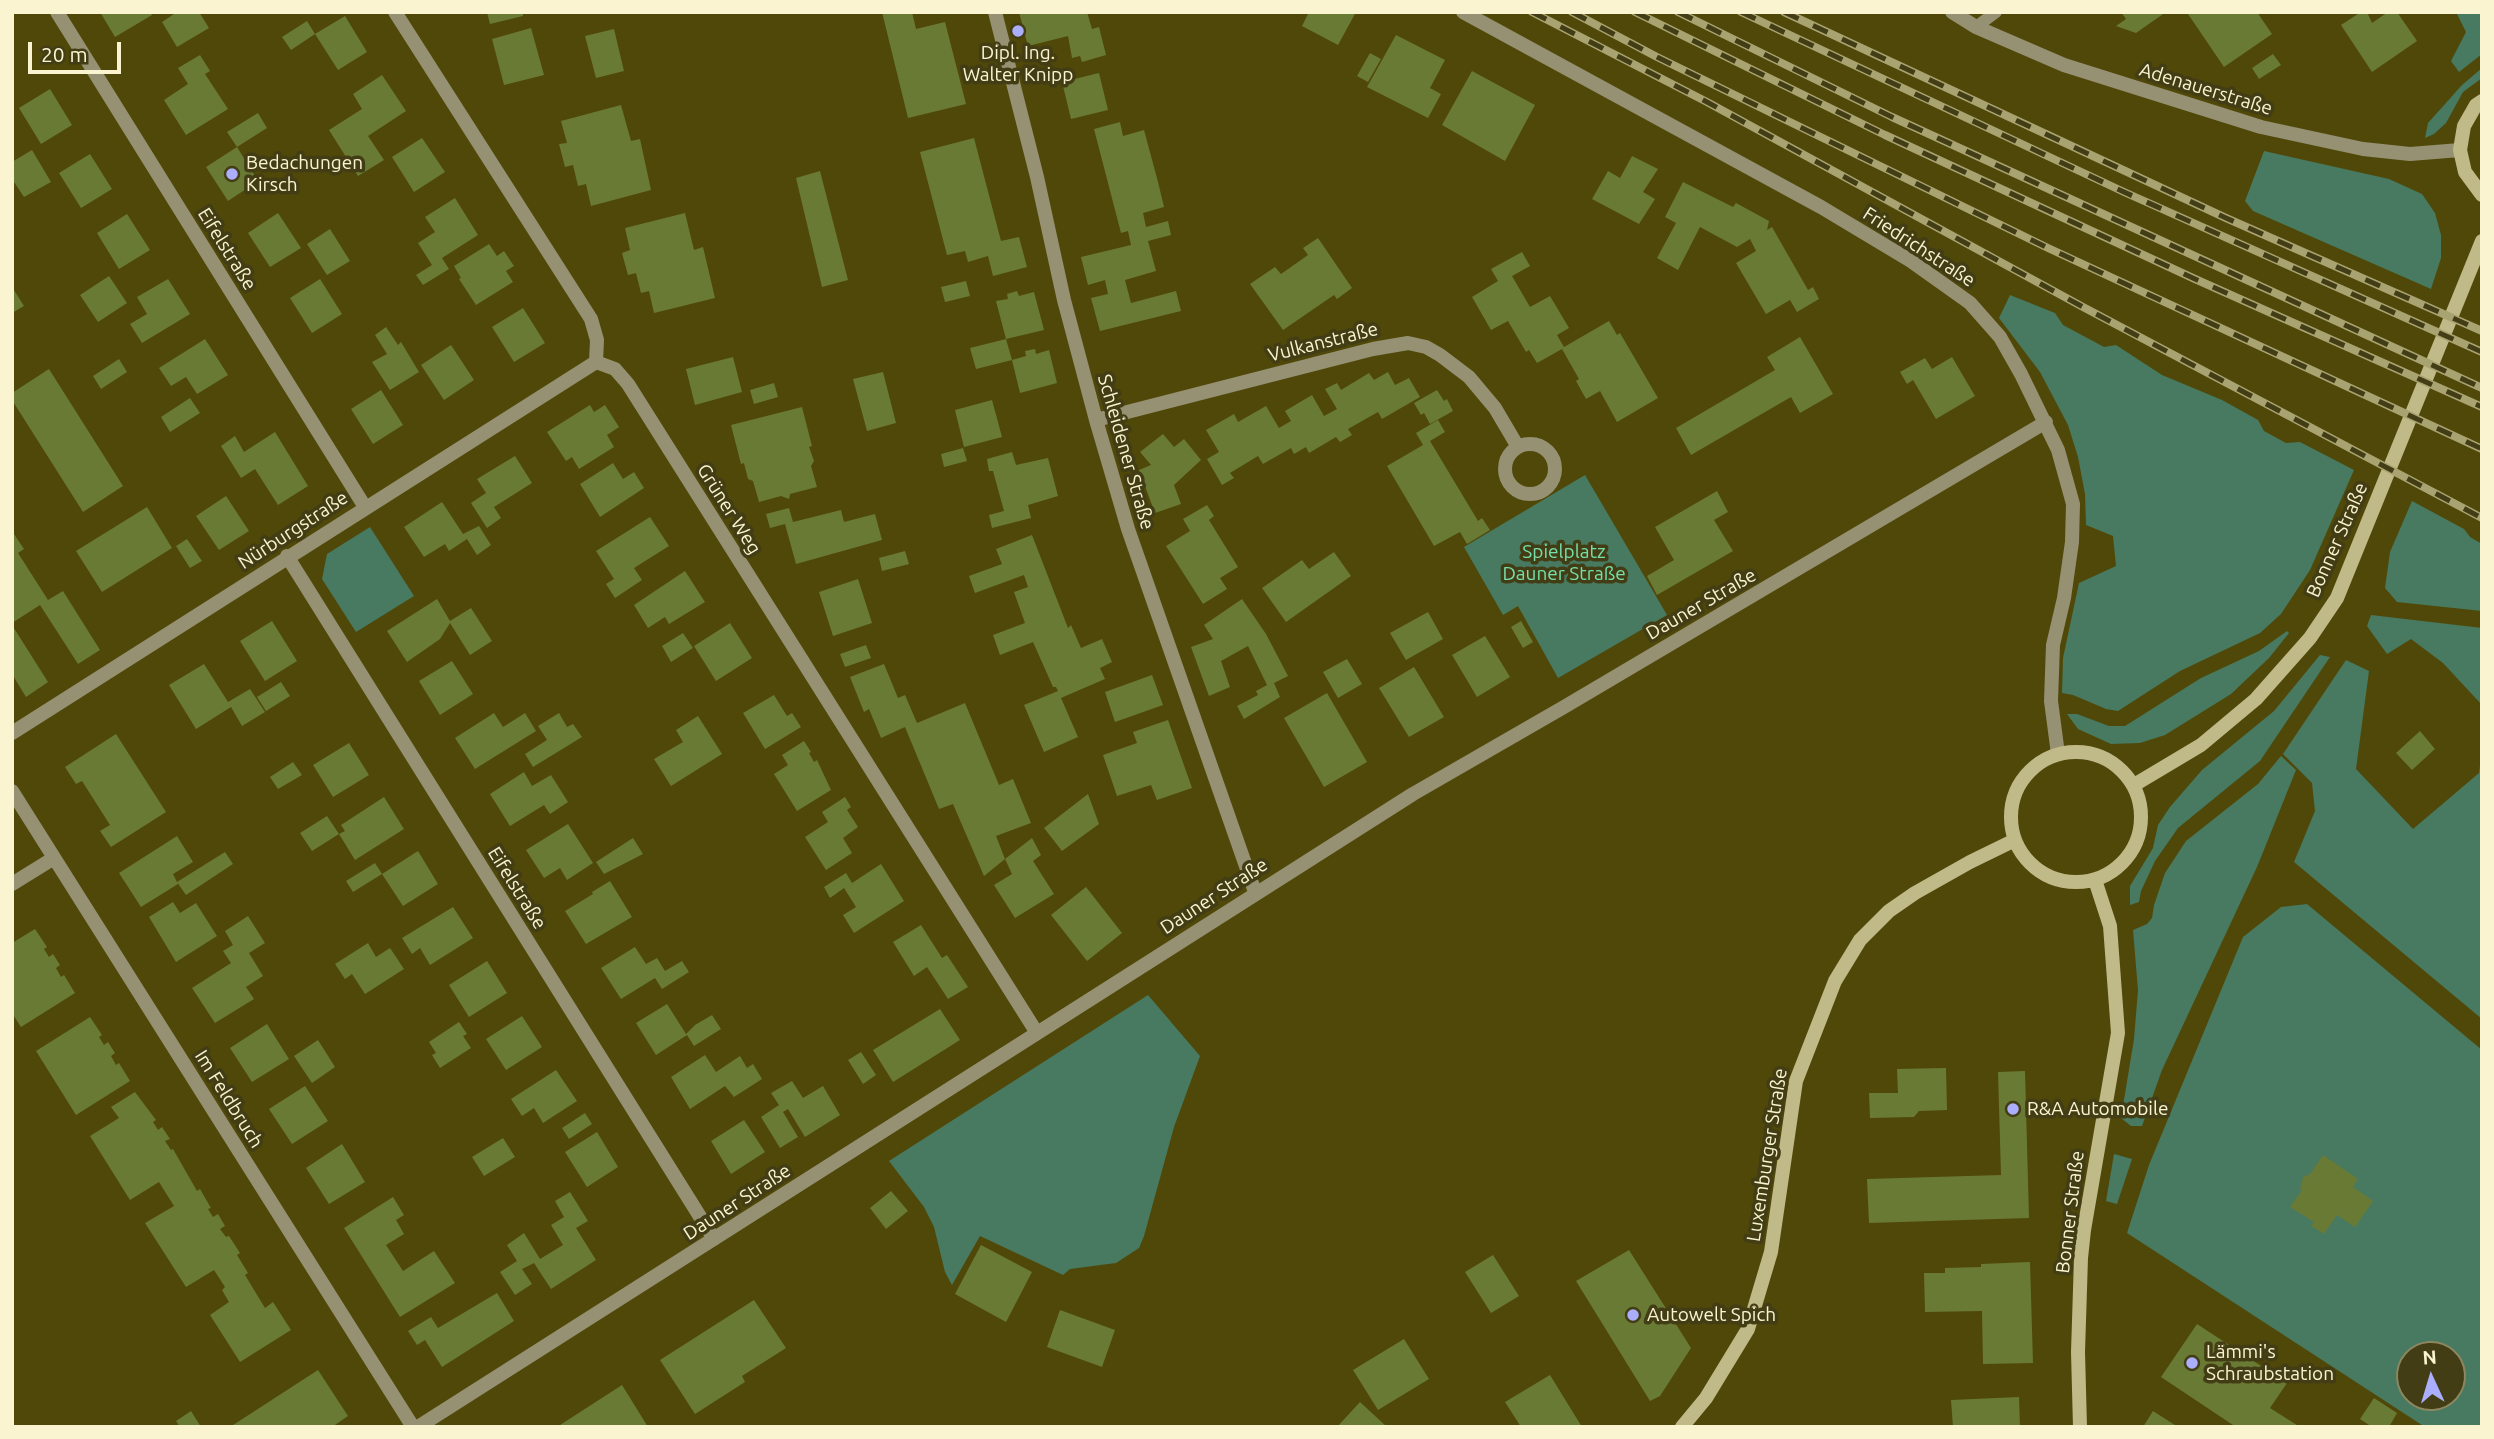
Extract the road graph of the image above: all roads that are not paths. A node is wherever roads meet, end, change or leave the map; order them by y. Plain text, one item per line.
1 (57, 12) edge
2 (395, 12) edge
3 (995, 12) edge
4 (1463, 12) edge
5 (1952, 12) edge
6 (1996, 12) edge
7 (1976, 27) junction
8 (2482, 100) edge
9 (2460, 150) junction
10 (2482, 195) edge
11 (2482, 240) edge
12 (596, 362) junction
13 (1096, 420) junction
14 (2046, 422) junction
15 (1518, 447) dead end
16 (365, 507) junction
17 (287, 556) junction
18 (12, 733) edge
19 (2058, 754) junction
20 (2134, 785) junction
21 (12, 791) edge
22 (2015, 841) junction
23 (54, 858) junction
24 (2095, 880) junction
25 (12, 884) edge
26 (1255, 892) junction
27 (1037, 1033) junction
28 (714, 1239) junction
29 (416, 1427) edge
30 (1682, 1427) edge
31 (2080, 1427) edge

1 - 16 street, Eifelstraße
2 - 12 street
3 - 13 street, Schleidener Straße
4 - 14 street, Friedrichstraße
5 - 7 street, Adenauerstraße
6 - 7 lane
7 - 9 street, Adenauerstraße
8 - 9 main road
9 - 10 main road
11 - 20 main road, Bonner Straße
12 - 16 street, Nürburgstraße
12 - 27 street, Grüner Weg
13 - 15 street, Vulkanstraße
13 - 26 street, Schleidener Straße
14 - 19 street, Friedrichstraße
14 - 26 street, Dauner Straße
16 - 17 street, Nürburgstraße
17 - 18 street, Nürburgstraße
17 - 28 street, Eifelstraße
19 - 20 main road
19 - 22 main road
20 - 24 main road
21 - 23 street, Im Feldbruch
22 - 24 main road
22 - 30 main road, Luxemburger Straße
23 - 25 street
23 - 29 street, Im Feldbruch
24 - 31 main road, Bonner Straße
26 - 27 street, Dauner Straße
27 - 28 street, Dauner Straße
28 - 29 street, Dauner Straße

